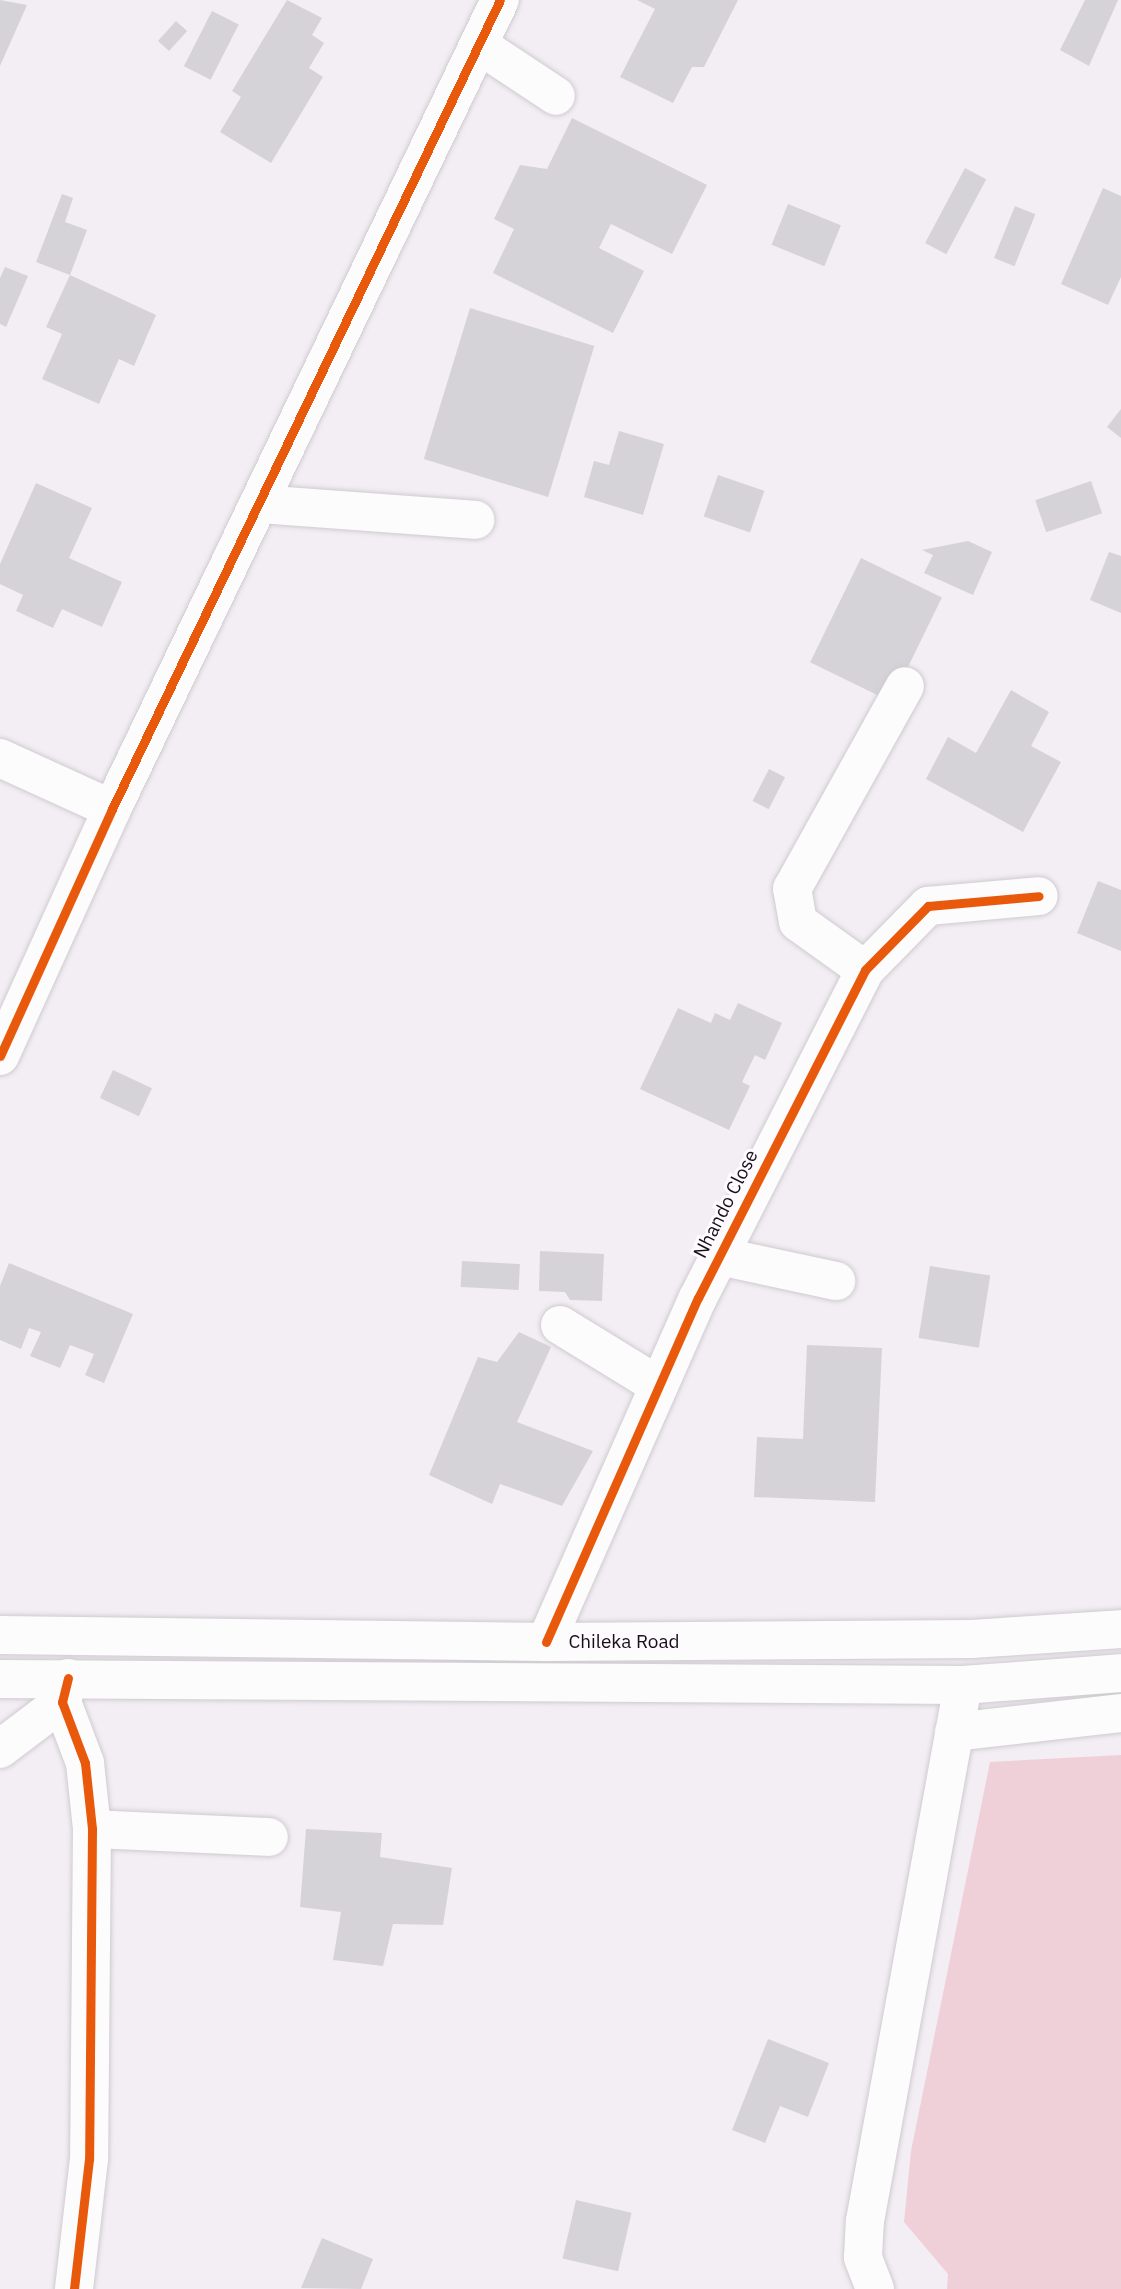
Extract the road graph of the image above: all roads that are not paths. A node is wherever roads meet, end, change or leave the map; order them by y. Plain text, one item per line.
1 (500, 0) edge
2 (479, 45) junction
3 (556, 96) dead end
4 (259, 504) junction
5 (475, 520) dead end
6 (905, 687) dead end
7 (0, 758) edge
8 (111, 809) junction
9 (1039, 896) dead end
10 (865, 970) junction
11 (0, 1056) edge
12 (719, 1256) junction
13 (836, 1281) dead end
14 (560, 1325) dead end
15 (659, 1386) junction
16 (1121, 1629) edge
17 (0, 1635) edge
18 (546, 1642) junction
19 (1121, 1673) edge
20 (0, 1679) edge
21 (963, 1685) junction
22 (65, 1690) junction
23 (1121, 1713) edge
24 (954, 1732) junction
25 (0, 1749) edge
26 (92, 1829) junction
27 (270, 1837) dead end
28 (75, 2289) edge
29 (875, 2289) edge

1 - 2 main road
2 - 3 main road
2 - 4 main road
4 - 5 main road
4 - 8 main road
6 - 10 main road
7 - 8 main road
8 - 11 main road
9 - 10 main road, Nhando Close
10 - 12 main road, Nhando Close
12 - 13 main road
12 - 15 main road, Nhando Close
14 - 15 main road
15 - 18 main road, Nhando Close
16 - 18 main road, Chileka Road
17 - 18 main road, Chileka Road
19 - 21 main road
20 - 22 main road
21 - 22 main road
21 - 24 main road
22 - 25 main road
22 - 26 main road
23 - 24 main road
24 - 29 main road
26 - 27 main road
26 - 28 main road

